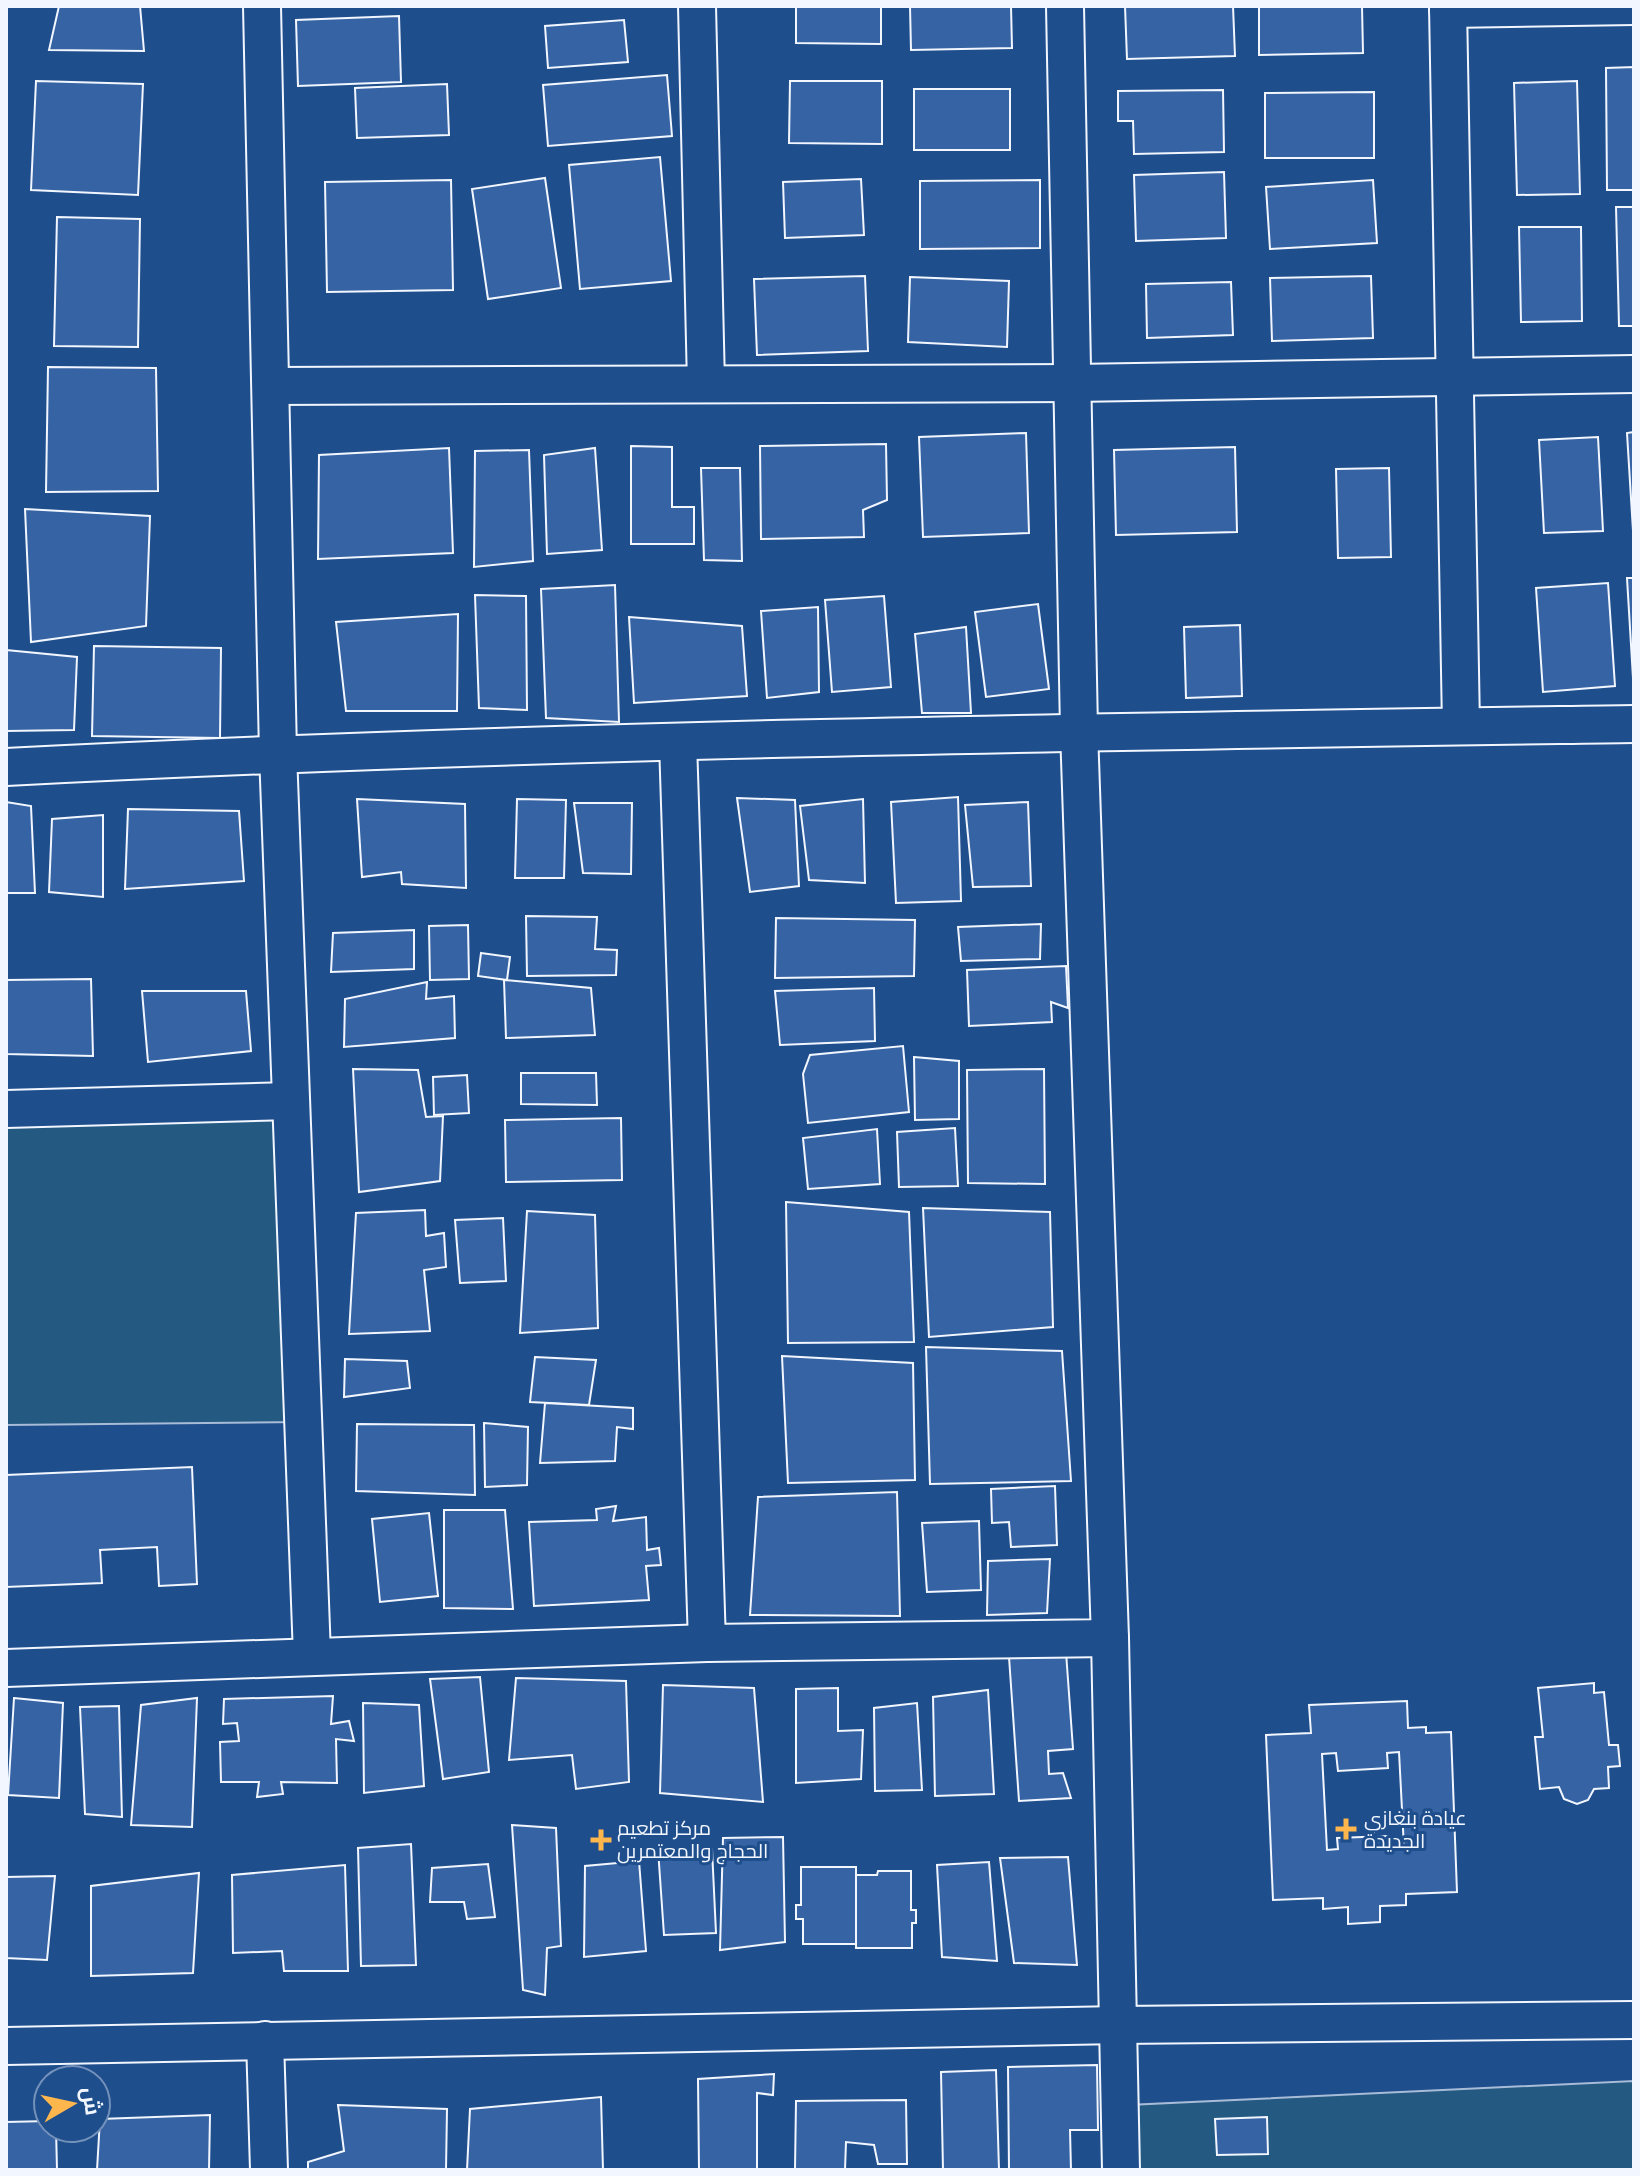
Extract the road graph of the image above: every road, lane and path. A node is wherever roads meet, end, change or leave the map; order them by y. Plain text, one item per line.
1 (262, 6) edge
2 (697, 6) edge
3 (1065, 6) edge
4 (1634, 6) edge
5 (1448, 8) edge
6 (1634, 374) edge
7 (1454, 378) junction
8 (1074, 383) junction
9 (706, 384) junction
10 (271, 386) junction
11 (1634, 724) edge
12 (1461, 726) junction
13 (1079, 730) junction
14 (678, 742) junction
15 (278, 753) junction
16 (6, 767) edge
17 (291, 1101) junction
18 (6, 1109) edge
19 (1110, 1638) junction
20 (707, 1643) junction
21 (312, 1655) junction
22 (6, 1668) edge
23 (1634, 2020) edge
24 (1119, 2025) junction
25 (265, 2040) junction
26 (6, 2046) edge
27 (269, 2170) edge
28 (1121, 2170) edge

1 - 10 street
2 - 9 street
3 - 8 street
4 - 5 street
5 - 7 street
6 - 7 street
7 - 8 street
7 - 12 street
8 - 9 street
8 - 13 street
9 - 10 street
10 - 15 street
11 - 12 street
12 - 13 street
13 - 14 street
13 - 19 street
14 - 15 street
14 - 20 street
15 - 16 street
15 - 17 street
17 - 18 street
17 - 21 street
19 - 20 street
19 - 24 street
20 - 21 street
21 - 22 street
23 - 24 street
24 - 25 street
24 - 28 street
25 - 26 street
25 - 27 street

